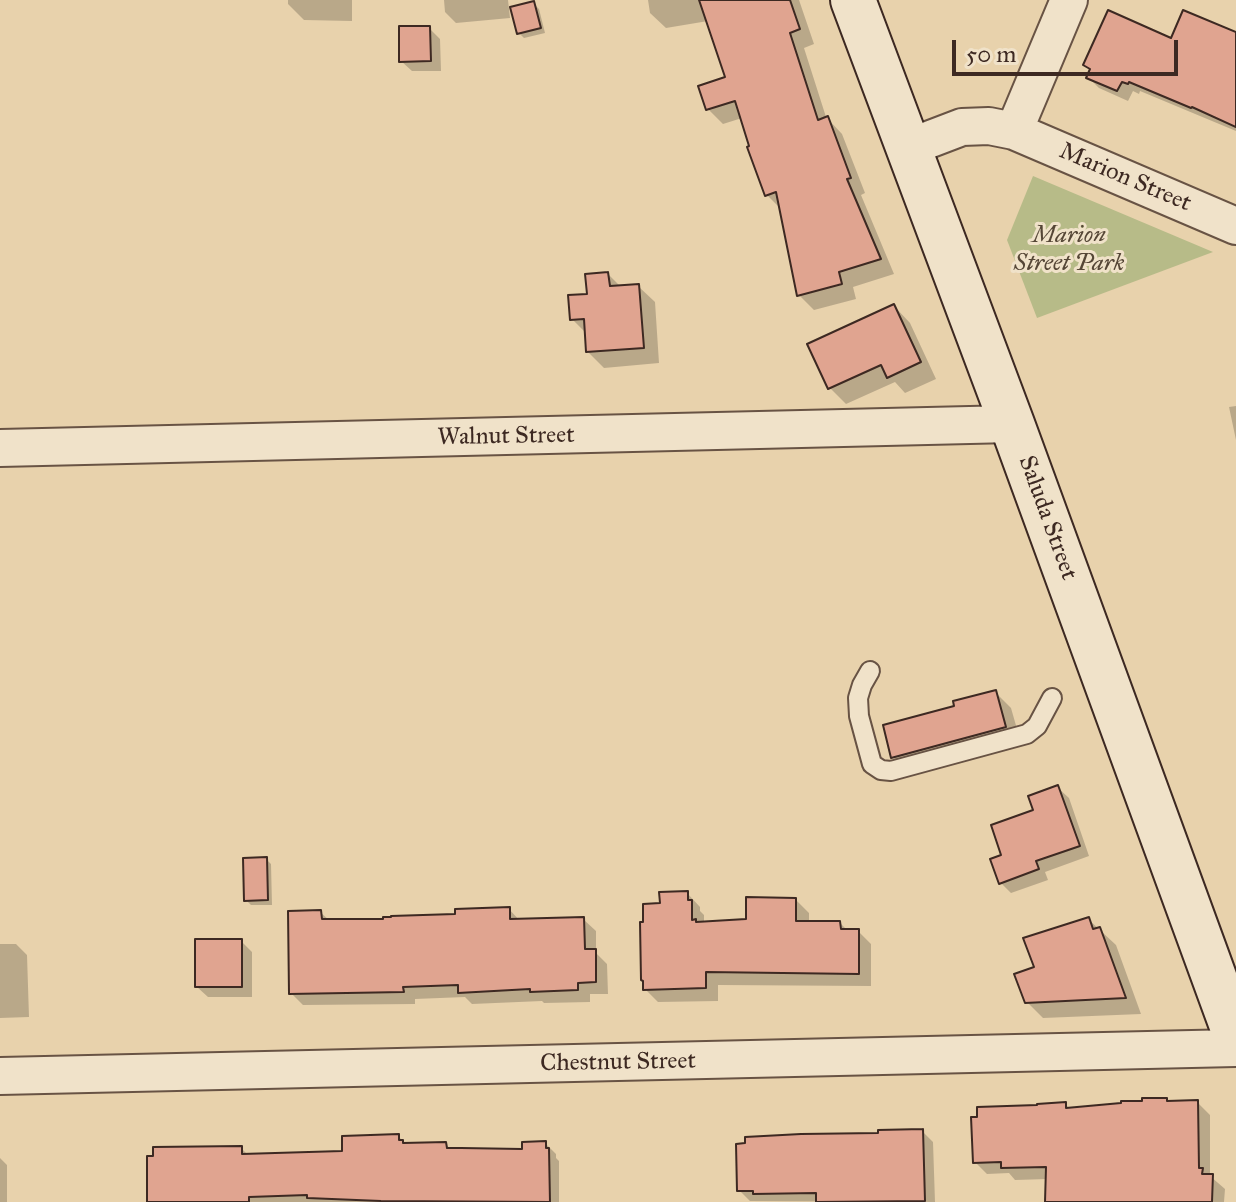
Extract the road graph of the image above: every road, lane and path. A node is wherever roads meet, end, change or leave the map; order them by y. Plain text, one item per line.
1 (853, 0) edge
2 (1069, 0) edge
3 (1014, 131) junction
4 (907, 148) junction
5 (1236, 226) edge
6 (1012, 424) junction
7 (0, 448) edge
8 (870, 671) dead end
9 (1052, 698) dead end
10 (1236, 1037) edge
11 (1236, 1048) edge
12 (0, 1076) edge

1 - 4 main road, Saluda Street
2 - 3 street
3 - 4 street, Marion Street
3 - 5 street, Marion Street
4 - 6 main road, Saluda Street
6 - 7 street, Walnut Street
6 - 10 main road, Saluda Street
8 - 9 lane
11 - 12 street, Chestnut Street

